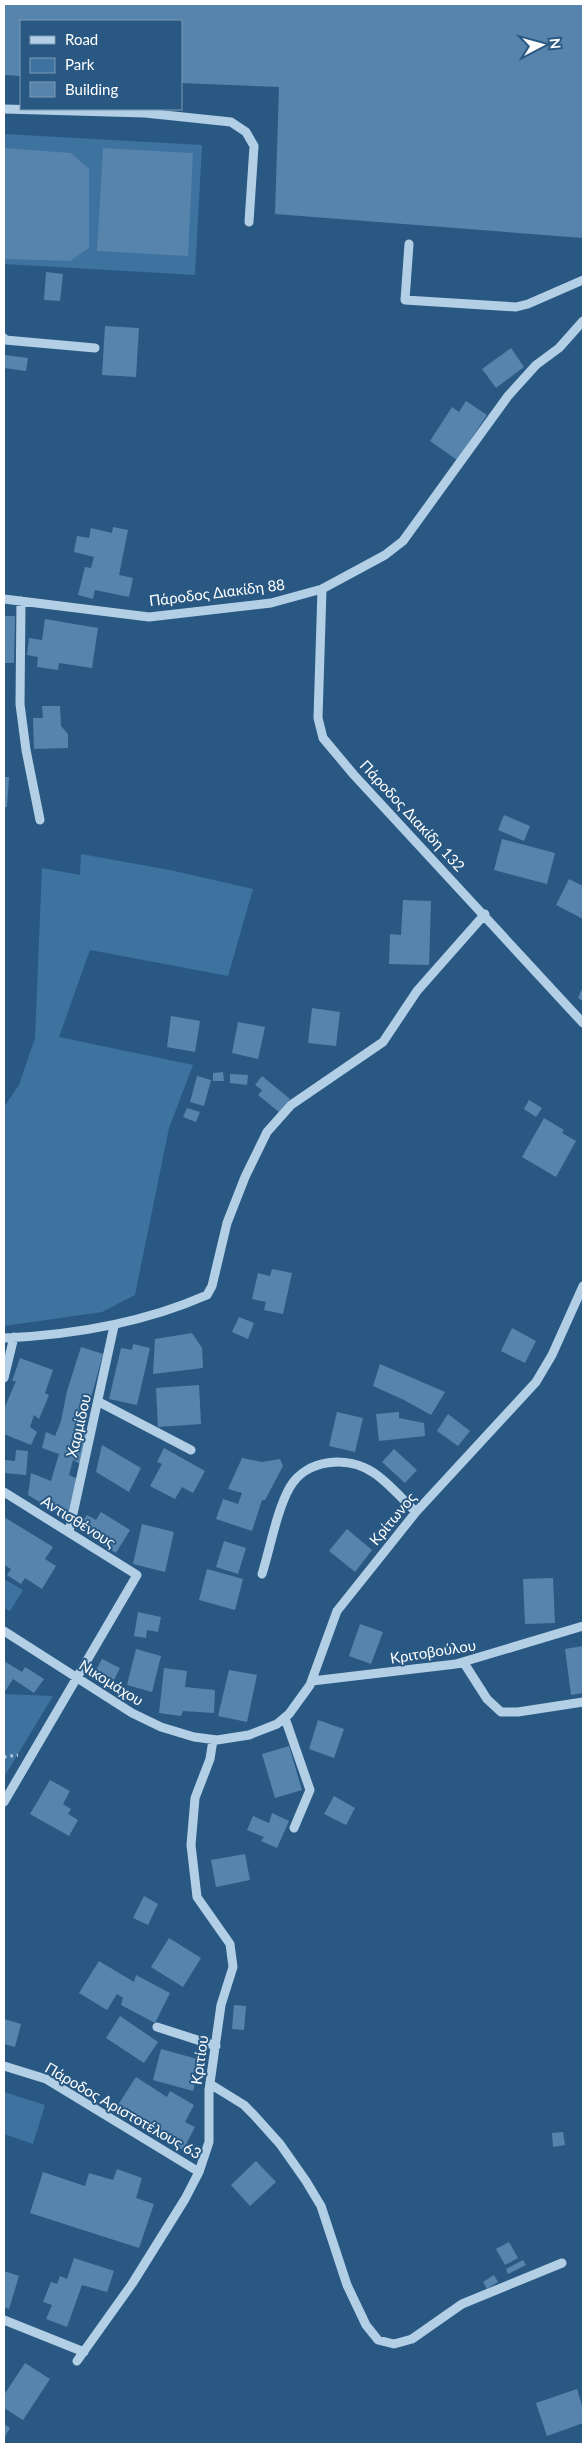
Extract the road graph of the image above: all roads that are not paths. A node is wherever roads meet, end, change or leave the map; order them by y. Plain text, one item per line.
1 (4, 109) edge
2 (20, 109) edge
3 (39, 110) edge
4 (249, 222) dead end
5 (409, 244) dead end
6 (583, 280) edge
7 (583, 321) edge
8 (4, 338) edge
9 (95, 348) dead end
10 (322, 589) junction
11 (4, 599) edge
12 (21, 601) junction
13 (40, 820) dead end
14 (485, 914) junction
15 (583, 1023) edge
16 (583, 1286) edge
17 (114, 1326) junction
18 (14, 1337) junction
19 (4, 1338) edge
20 (4, 1378) edge
21 (98, 1402) junction
22 (191, 1450) dead end
23 (4, 1492) edge
24 (416, 1512) junction
25 (69, 1532) junction
26 (262, 1574) dead end
27 (583, 1626) edge
28 (4, 1631) edge
29 (464, 1662) junction
30 (77, 1678) junction
31 (312, 1681) junction
32 (583, 1702) edge
33 (285, 1718) junction
34 (212, 1740) junction
35 (4, 1802) edge
36 (294, 1828) dead end
37 (157, 2027) dead end
38 (216, 2046) junction
39 (4, 2066) edge
40 (210, 2084) junction
41 (199, 2172) junction
42 (562, 2262) dead end
43 (4, 2320) edge
44 (84, 2352) junction
45 (77, 2361) dead end

1 - 2 street
3 - 4 street
5 - 6 street
7 - 10 street, Πάροδος Διακίδη 88
8 - 9 street
10 - 12 street, Πάροδος Διακίδη 88
10 - 14 street, Πάροδος Διακίδη 132
11 - 12 street, Πάροδος Διακίδη 88
12 - 13 street
14 - 15 street, Πάροδος Διακίδη 132
14 - 17 street
16 - 24 street, Κρίτωνος
17 - 18 street
17 - 21 street, Χαρμίδου
18 - 19 street
18 - 20 street
21 - 22 street
21 - 25 street, Χαρμίδου
23 - 25 street, Αντισθένους
24 - 26 street
24 - 31 street, Κρίτωνος
25 - 30 street, Αντισθένους
27 - 29 street, Κριτοβούλου
28 - 30 street, Νικομάχου
29 - 31 street, Κριτοβούλου
29 - 32 street
30 - 34 street, Νικομάχου
30 - 35 street
31 - 33 street, Κρίτωνος
33 - 34 street, Κρίτωνος
33 - 36 street
34 - 38 street, Κριτίου
37 - 38 street
38 - 40 street, Κριτίου
39 - 41 street, Πάροδος Αριστοτέλους 63
40 - 41 street, Κριτίου
40 - 42 street
41 - 44 street, Κριτίου
43 - 44 street
44 - 45 street, Κριτίου

